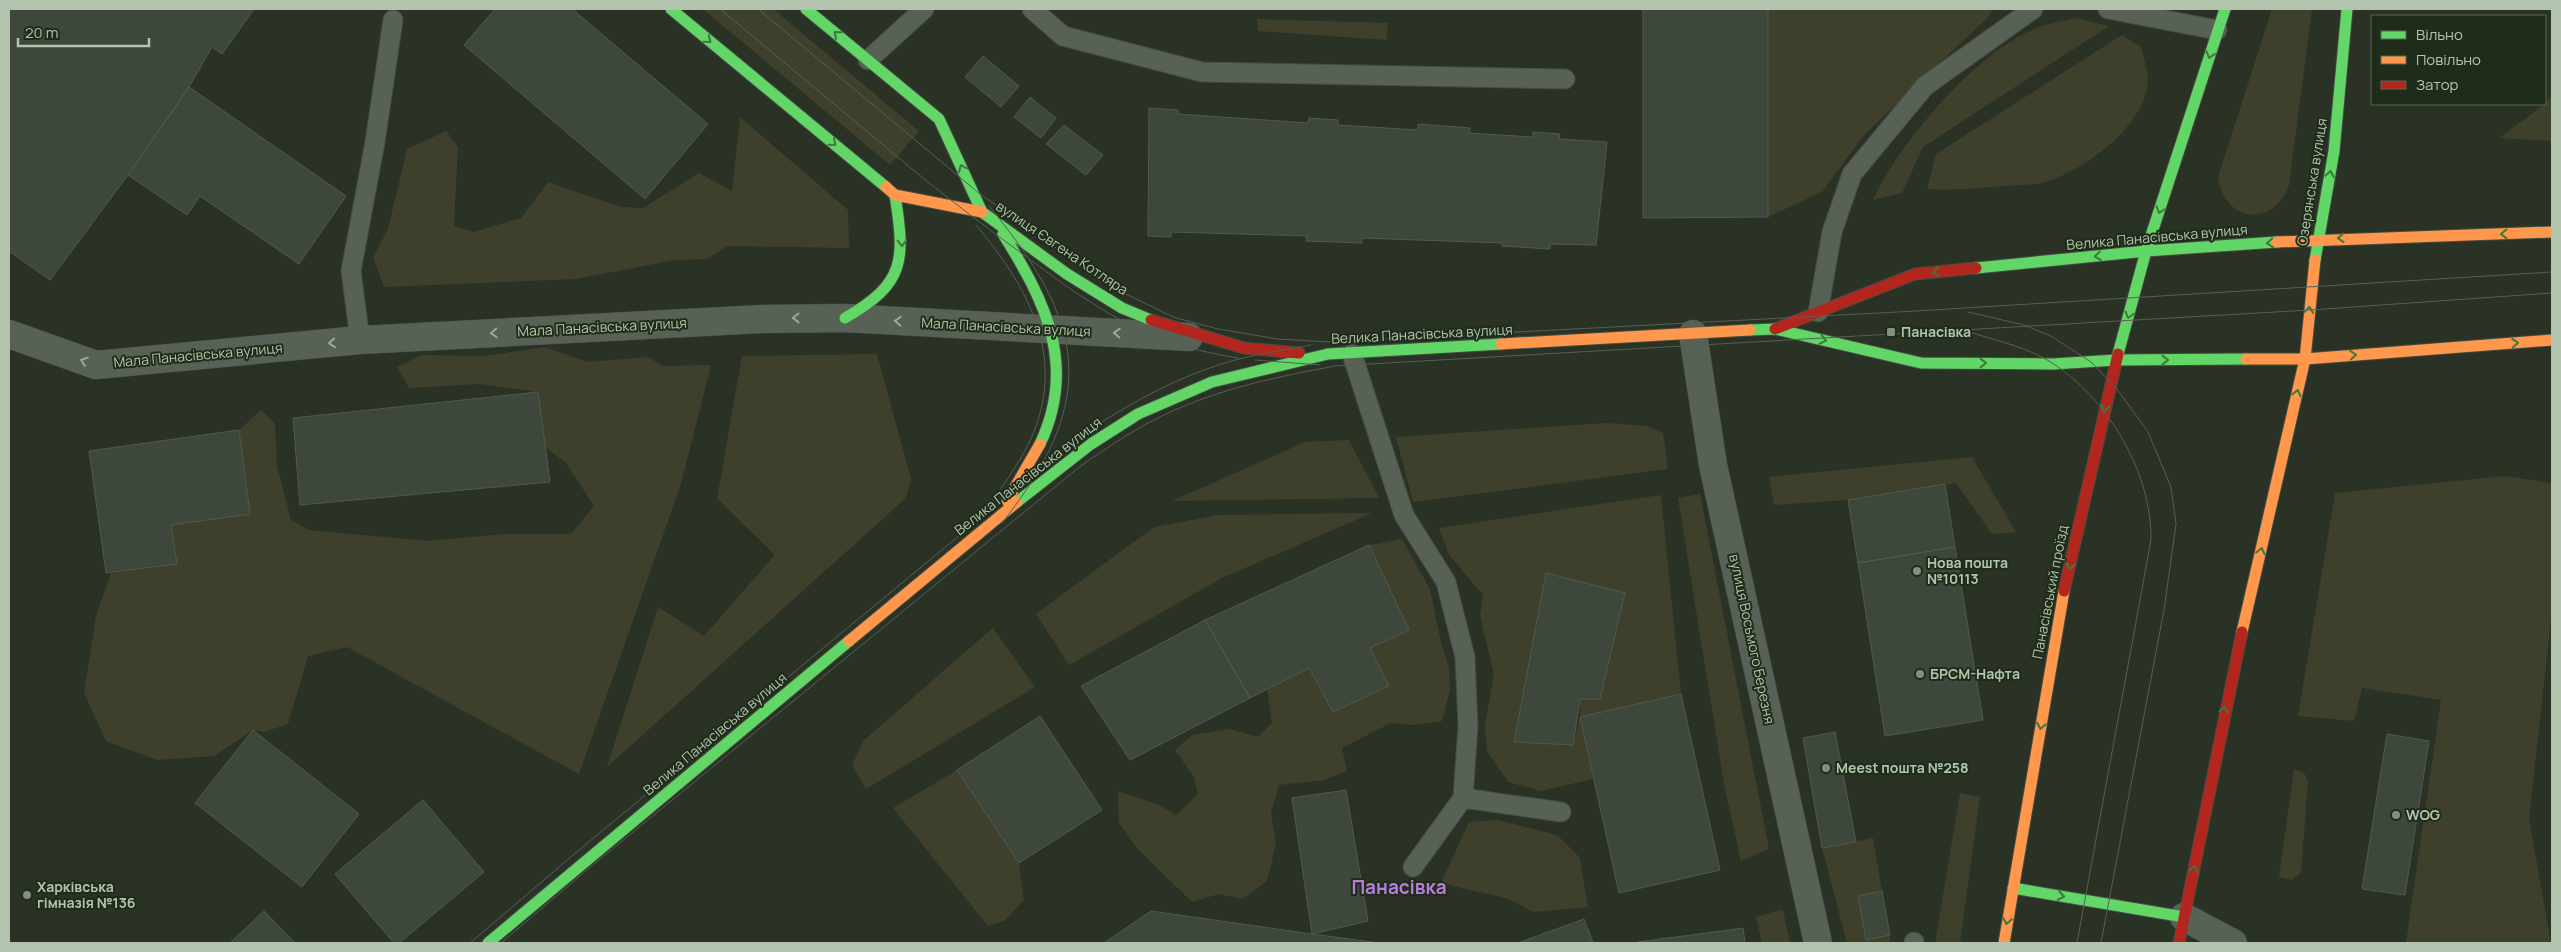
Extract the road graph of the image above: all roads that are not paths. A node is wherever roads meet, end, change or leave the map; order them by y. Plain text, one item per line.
1 (671, 9) edge
2 (806, 9) edge
3 (924, 9) edge
4 (1032, 9) edge
5 (2033, 9) edge
6 (2108, 9) edge
7 (2225, 9) edge
8 (2347, 9) edge
9 (393, 20) dead end
10 (2217, 30) junction
11 (868, 60) junction
12 (1565, 79) dead end
13 (895, 195) junction
14 (982, 212) junction
15 (995, 222) junction
16 (2552, 232) edge
17 (2319, 239) junction
18 (2146, 251) junction
19 (1818, 312) junction
20 (845, 318) junction
21 (1052, 329) junction
22 (1776, 329) junction
23 (9, 334) edge
24 (1693, 334) junction
25 (1200, 338) junction
26 (360, 340) junction
27 (2552, 340) edge
28 (1328, 354) junction
29 (1352, 354) junction
30 (2305, 358) junction
31 (2116, 360) junction
32 (998, 517) junction
33 (1463, 798) junction
34 (1561, 812) dead end
35 (1412, 867) dead end
36 (2013, 888) junction
37 (2184, 917) junction
38 (488, 943) edge
39 (1818, 943) edge
40 (2004, 943) edge
41 (2179, 943) edge
42 (2234, 943) edge

1 -> 13 main road, вулиця Євгена Котляра
11 -> 2 main road, вулиця Євгена Котляра
3 - 11 lane
4 - 12 lane
5 - 19 lane
6 - 10 lane
7 - 10 main road
17 -> 8 main road, Озерянська вулиця
9 - 26 lane
10 -> 18 main road
14 -> 11 main road, вулиця Євгена Котляра
13 - 14 main road, вулиця Євгена Котляра
13 -> 20 main road
14 - 15 main road, вулиця Євгена Котляра
15 - 21 main road
15 - 25 main road, вулиця Євгена Котляра
16 -> 17 main road, Велика Панасівська вулиця
17 -> 18 main road, Велика Панасівська вулиця
30 -> 17 main road, Озерянська вулиця
18 -> 19 main road, Велика Панасівська вулиця
18 -> 31 main road, Панасівський проїзд
19 - 22 main road, Велика Панасівська вулиця
21 -> 20 street, Мала Панасівська вулиця
20 -> 26 street, Мала Панасівська вулиця
25 -> 21 street, Мала Панасівська вулиця
21 - 32 main road
22 - 24 main road, Велика Панасівська вулиця
22 -> 31 main road, Велика Панасівська вулиця
26 -> 23 street, Мала Панасівська вулиця
24 - 29 main road, Велика Панасівська вулиця
24 - 39 street, вулиця Восьмого Березня
25 - 28 main road, вулиця Євгена Котляра
30 -> 27 main road, Велика Панасівська вулиця
28 - 29 main road, Велика Панасівська вулиця
28 - 32 main road, Велика Панасівська вулиця
29 - 33 lane
31 -> 30 main road, Велика Панасівська вулиця
37 -> 30 main road
31 -> 36 main road, Панасівський проїзд
32 - 38 main road, Велика Панасівська вулиця
33 - 34 lane
33 - 35 lane
36 -> 37 main road
36 -> 40 main road, Панасівський проїзд
37 - 41 main road
37 - 42 street

